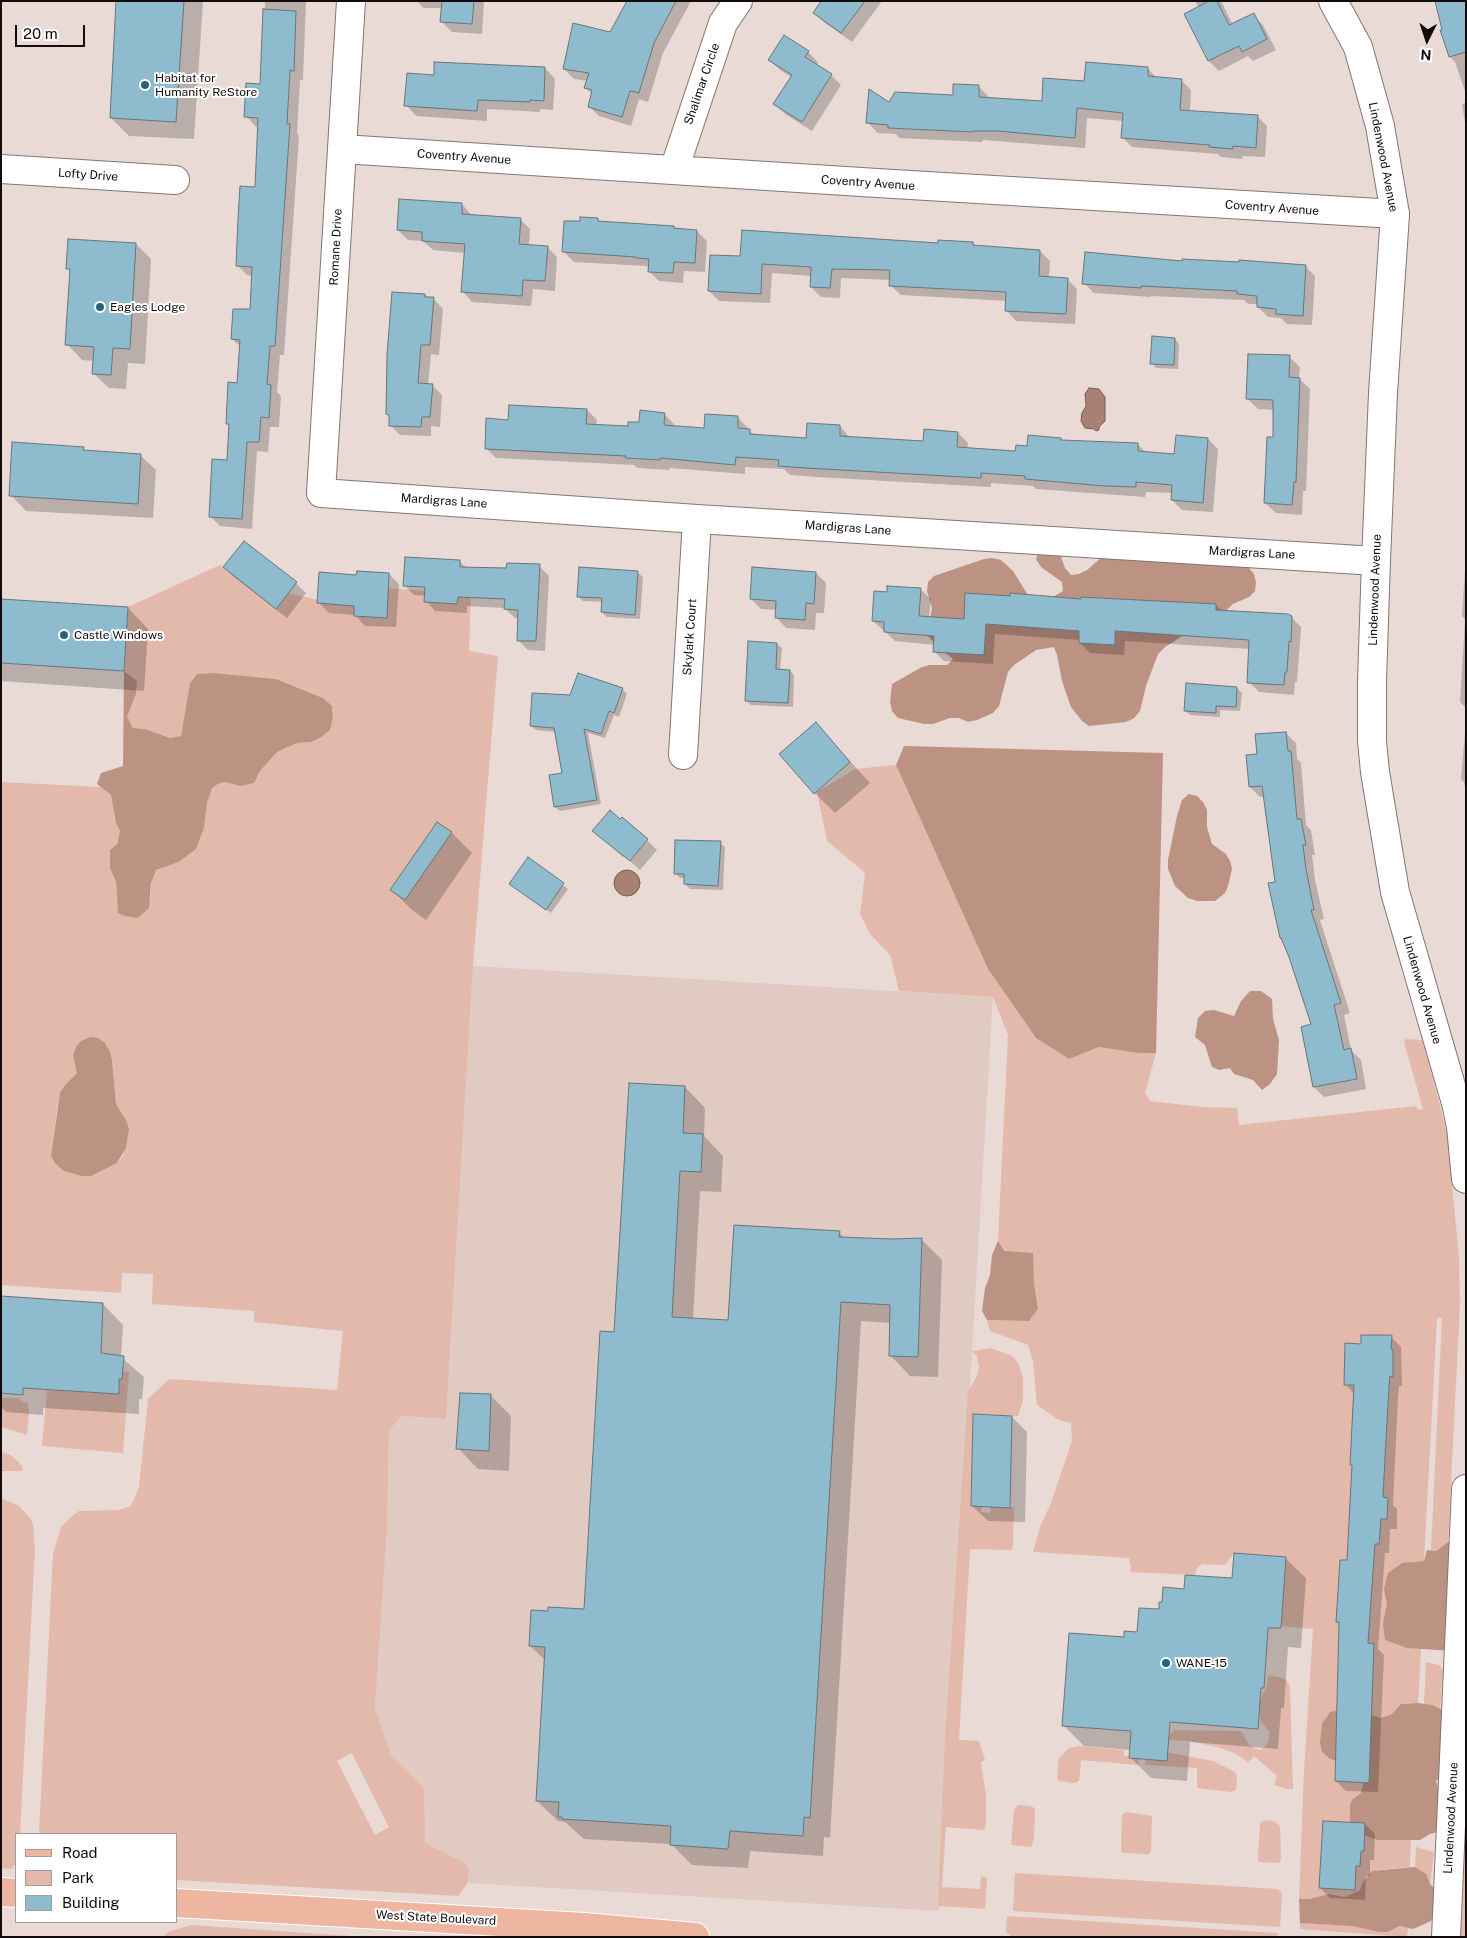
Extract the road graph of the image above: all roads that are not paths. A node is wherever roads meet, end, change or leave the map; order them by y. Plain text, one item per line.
1 (351, 1) edge
2 (738, 1) edge
3 (1333, 1) edge
4 (342, 149) junction
5 (1, 169) edge
6 (674, 170) junction
7 (175, 180) dead end
8 (1395, 214) junction
9 (321, 493) joint
10 (697, 519) junction
11 (1376, 562) junction
12 (683, 755) dead end
13 (1466, 1179) edge
14 (1466, 1489) edge
15 (1460, 1775) edge
16 (1, 1892) edge
17 (15, 1893) edge
18 (178, 1902) edge
19 (695, 1937) edge
20 (1446, 1937) edge

1 - 4 street, Romane Drive
2 - 6 street, Shalimar Circle
3 - 8 street, Lindenwood Avenue
4 - 6 street, Coventry Avenue
4 - 9 street, Romane Drive
5 - 7 street, Lofty Drive
6 - 8 street, Coventry Avenue
8 - 11 street, Lindenwood Avenue
9 - 10 street, Mardigras Lane
10 - 11 street, Mardigras Lane
10 - 12 street, Skylark Court
11 - 13 street, Lindenwood Avenue
14 - 15 street, Lindenwood Avenue
15 - 20 street, Lindenwood Avenue
16 - 17 main road
18 - 19 main road, West State Boulevard

